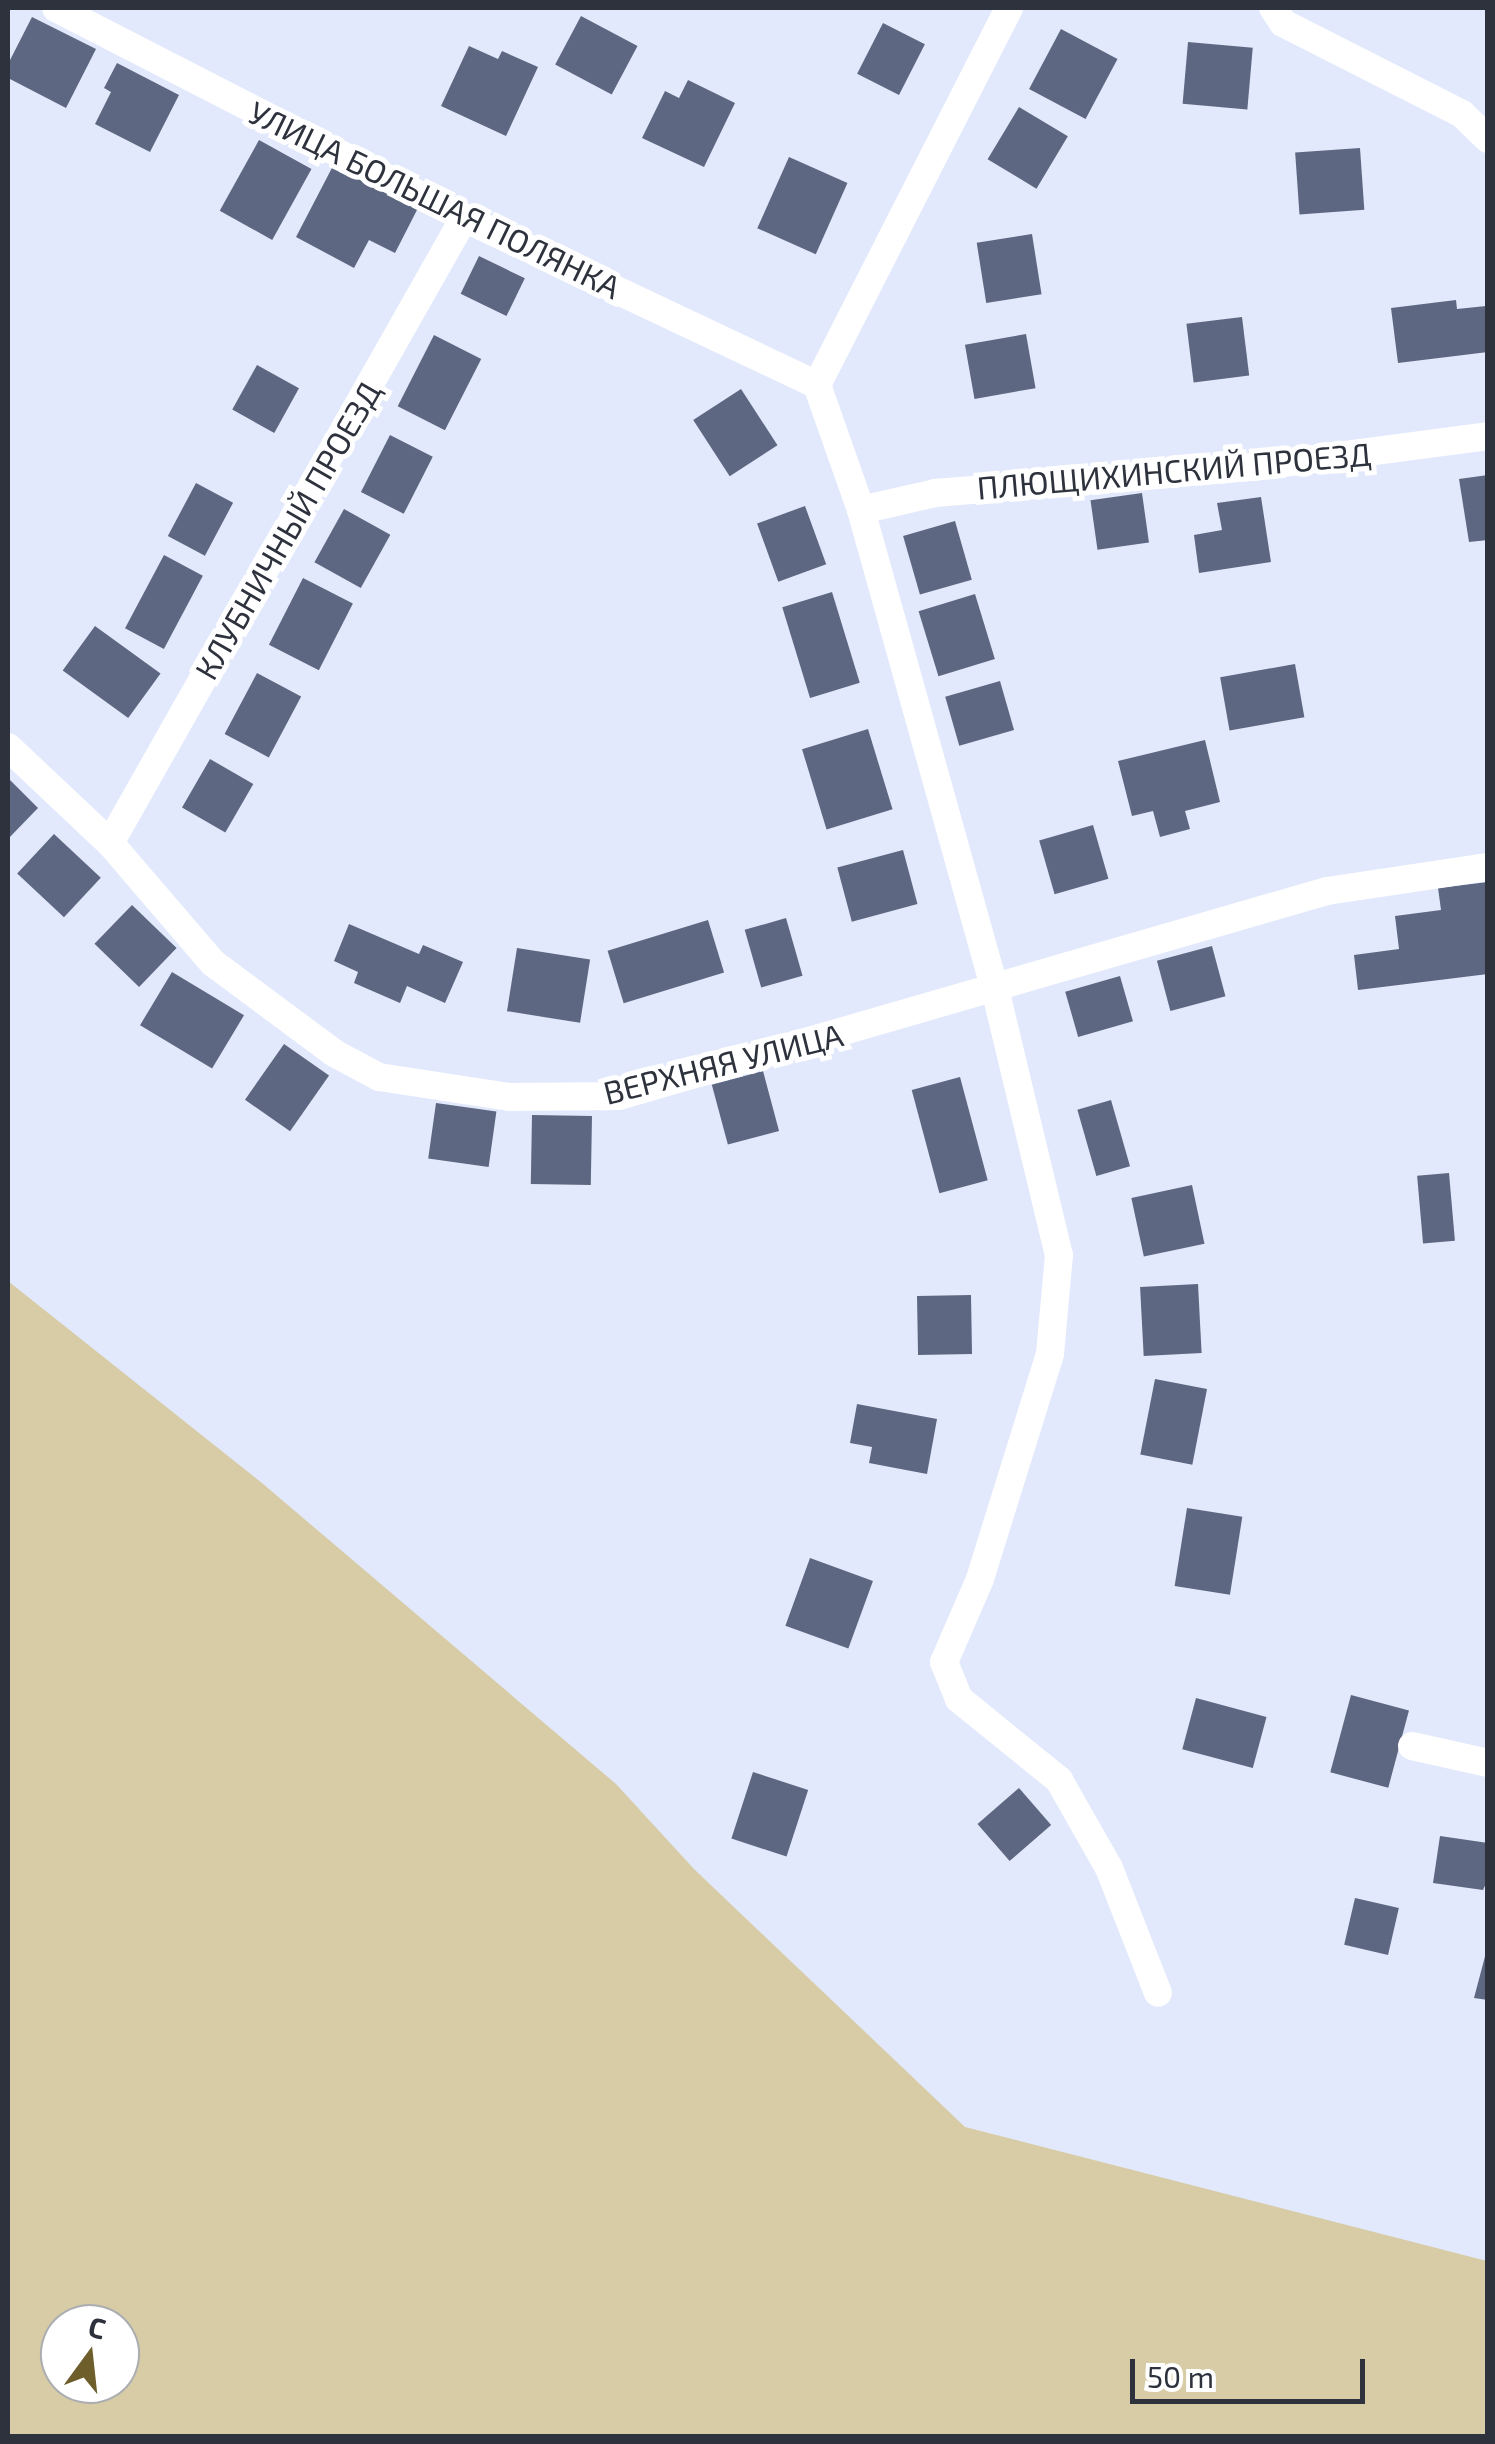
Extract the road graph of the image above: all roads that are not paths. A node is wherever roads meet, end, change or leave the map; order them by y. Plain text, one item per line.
1 (56, 8) edge
2 (1009, 8) edge
3 (1273, 8) edge
4 (1488, 139) edge
5 (464, 218) junction
6 (817, 384) junction
7 (1488, 436) edge
8 (862, 510) junction
9 (8, 747) edge
10 (110, 843) junction
11 (1488, 866) edge
12 (995, 988) junction
13 (1412, 1746) dead end
14 (1488, 1763) edge
15 (1158, 1993) dead end

1 - 5 street, УЛИЦА БОЛЬШАЯ ПОЛЯНКА
2 - 6 street
3 - 4 street
5 - 6 street, УЛИЦА БОЛЬШАЯ ПОЛЯНКА
5 - 10 street, КЛУБНИЧНЫЙ ПРОЕЗД
6 - 8 street
7 - 8 street, ПЛЮЩИХИНСКИЙ ПРОЕЗД
8 - 12 street
9 - 10 street, ВЕРХНЯЯ УЛИЦА
10 - 12 street, ВЕРХНЯЯ УЛИЦА
11 - 12 street, ВЕРХНЯЯ УЛИЦА
12 - 15 street
13 - 14 street

